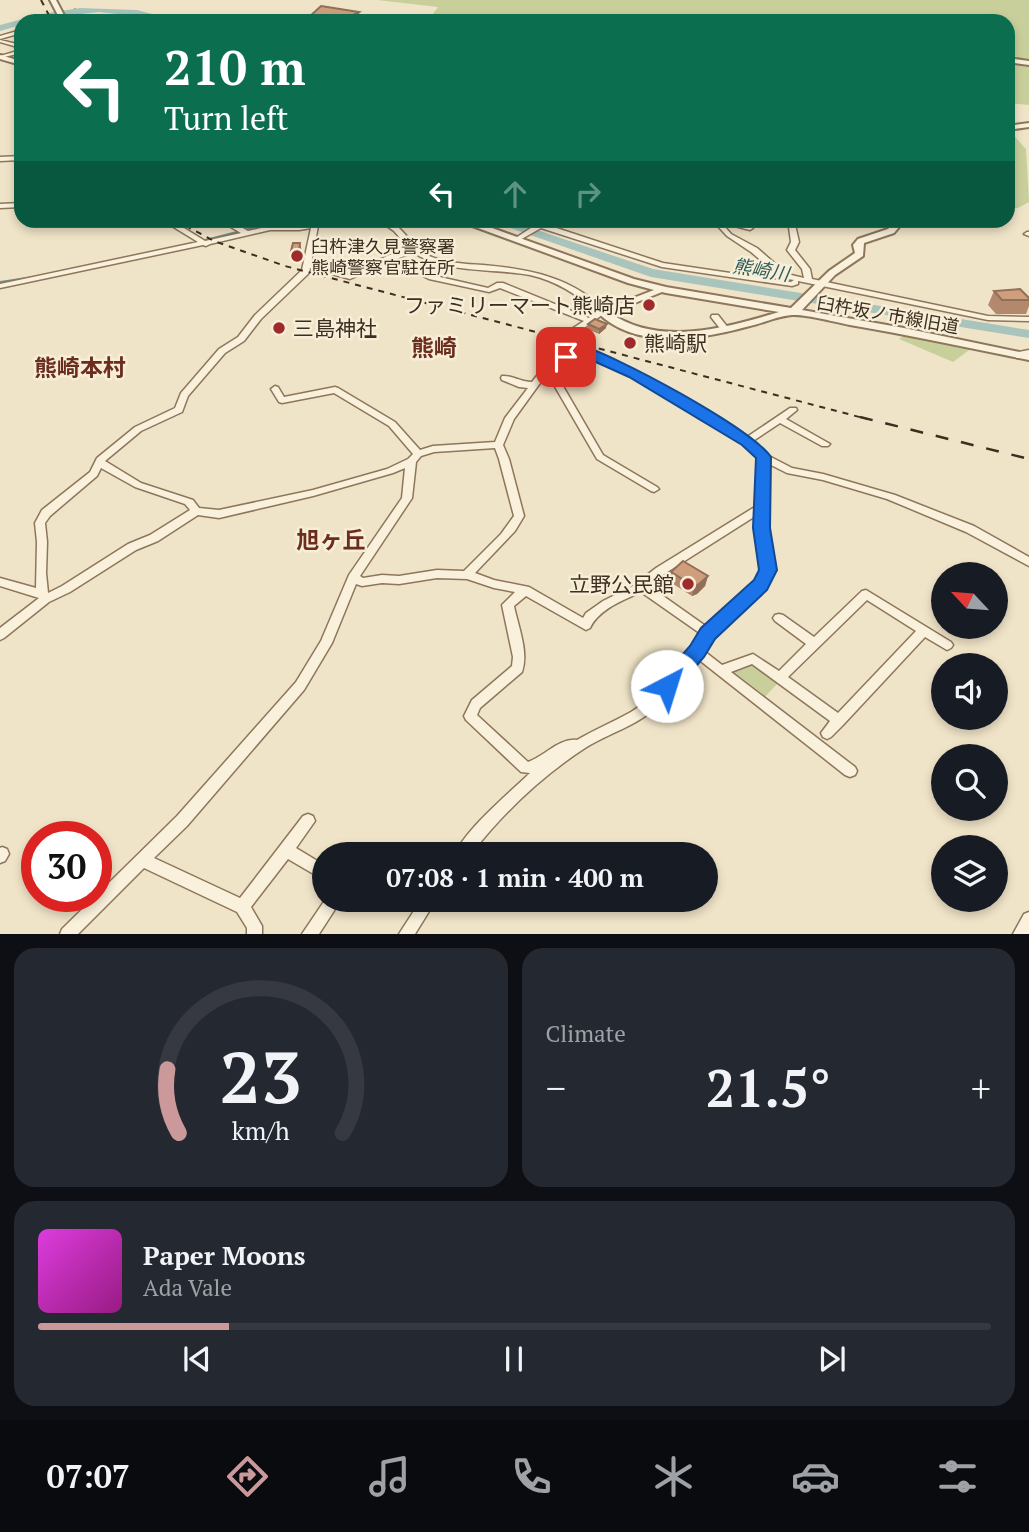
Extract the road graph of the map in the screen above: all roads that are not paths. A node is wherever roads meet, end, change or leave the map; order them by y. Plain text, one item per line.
1 (0, 39) edge
2 (14, 43) edge
3 (11, 44) junction
4 (14, 46) edge
5 (179, 228) edge
6 (237, 228) edge
7 (270, 228) edge
8 (314, 228) edge
9 (397, 228) edge
10 (484, 228) edge
11 (536, 228) edge
12 (545, 228) edge
13 (724, 228) edge
14 (792, 228) edge
15 (895, 228) edge
16 (245, 232) junction
17 (518, 239) junction
18 (203, 242) junction
19 (411, 250) junction
20 (390, 258) junction
21 (308, 265) junction
22 (798, 280) junction
23 (809, 281) junction
24 (821, 285) junction
25 (0, 286) edge
26 (660, 288) junction
27 (795, 311) junction
28 (601, 312) junction
29 (715, 317) dead end
30 (1029, 319) edge
31 (588, 320) junction
32 (724, 328) junction
33 (577, 349) junction
34 (1029, 352) edge
35 (1017, 355) junction
36 (1029, 357) edge
37 (542, 375) junction
38 (505, 378) dead end
39 (534, 385) junction
40 (275, 389) dead end
41 (793, 410) dead end
42 (780, 419) junction
43 (747, 442) junction
44 (825, 444) dead end
45 (498, 445) junction
46 (764, 457) junction
47 (415, 458) junction
48 (99, 463) junction
49 (654, 489) dead end
50 (761, 508) junction
51 (196, 511) junction
52 (1029, 562) edge
53 (467, 575) junction
54 (353, 578) junction
55 (0, 582) edge
56 (641, 586) junction
57 (525, 590) junction
58 (44, 596) junction
59 (779, 618) dead end
60 (923, 631) junction
61 (708, 634) junction
62 (0, 635) edge
63 (814, 644) junction
64 (947, 645) dead end
65 (697, 652) junction
66 (720, 670) junction
67 (779, 678) junction
68 (839, 721) junction
69 (827, 733) dead end
70 (582, 743) junction
71 (850, 771) dead end
72 (308, 821) dead end
73 (472, 842) edge
74 (287, 849) junction
75 (142, 860) junction
76 (312, 865) edge
77 (242, 907) junction
78 (325, 912) edge
79 (421, 912) edge
80 (1029, 919) edge
81 (66, 933) edge
82 (254, 933) edge
83 (309, 933) edge
84 (406, 933) edge
85 (1020, 933) edge

1 - 3 street
2 - 3 street
3 - 4 street
5 - 18 street
6 - 16 street
7 - 16 street
8 - 21 street
9 - 19 street
10 - 17 street, 臼杵坂ノ市線旧道
11 - 17 street
12 - 22 street
13 - 22 street
14 - 23 street
15 - 24 street
16 - 18 street
17 - 26 street, 臼杵坂ノ市線旧道
18 - 25 street
19 - 20 street
19 - 28 street
20 - 21 street
20 - 31 street
21 - 48 street
22 - 23 street
23 - 24 street
24 - 27 street
24 - 30 street
26 - 27 street, 臼杵坂ノ市線旧道
26 - 28 street
27 - 32 street
27 - 35 street, 臼杵坂ノ市線旧道
28 - 31 street
28 - 32 street
29 - 32 street
31 - 33 street
33 - 37 street
33 - 43 street
34 - 35 street
35 - 36 street, 臼杵坂ノ市線旧道
37 - 39 street
37 - 49 street
38 - 39 street
39 - 45 street
40 - 47 street
41 - 42 street
42 - 43 street
42 - 44 street
43 - 46 street
45 - 47 street
45 - 53 street
46 - 50 street
46 - 52 street
47 - 51 street
47 - 54 street
48 - 51 street
48 - 58 street
50 - 56 street
50 - 61 street
51 - 58 street
53 - 54 street
53 - 57 street
54 - 75 street
55 - 58 street
56 - 57 street
56 - 61 street
57 - 70 street
58 - 62 street
59 - 63 street
60 - 63 street
60 - 64 street
60 - 68 street
61 - 65 street
63 - 67 street
65 - 66 street
65 - 70 street
66 - 67 street
66 - 71 street
67 - 68 street
68 - 69 street
70 - 73 street
72 - 74 street
74 - 76 street
74 - 77 street
75 - 77 street
75 - 81 street
77 - 82 street
78 - 83 street
79 - 84 street
80 - 85 street

